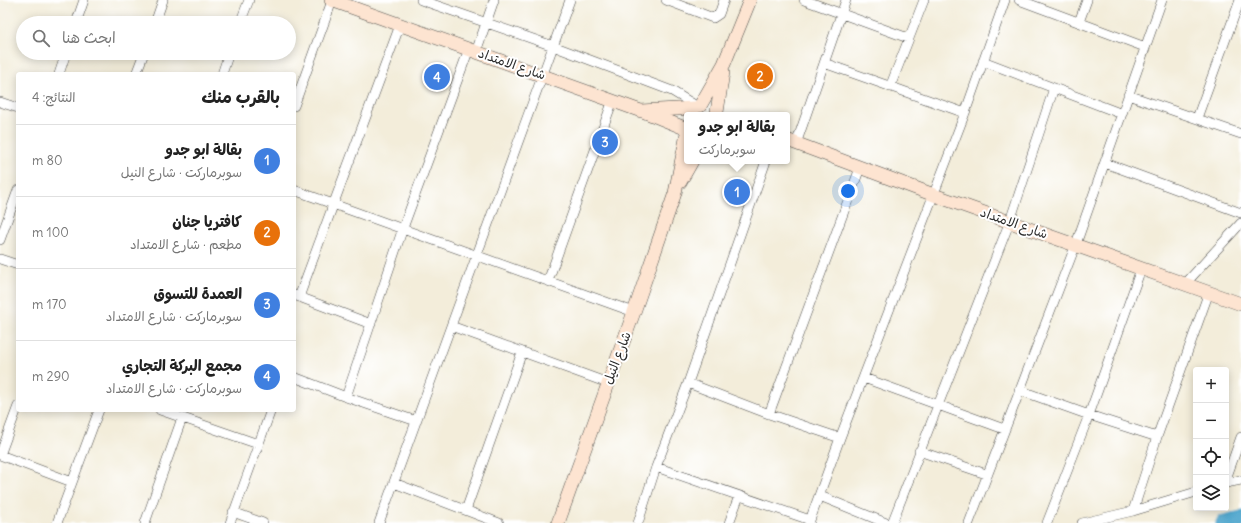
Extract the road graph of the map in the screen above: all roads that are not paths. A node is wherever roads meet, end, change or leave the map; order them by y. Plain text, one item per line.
1 (84, 0) edge
2 (163, 0) edge
3 (249, 0) edge
4 (332, 0) edge
5 (420, 0) edge
6 (494, 0) edge
7 (570, 0) edge
8 (666, 0) edge
9 (724, 0) edge
10 (750, 0) edge
11 (804, 0) edge
12 (846, 0) edge
13 (924, 0) edge
14 (1005, 0) edge
15 (1019, 0) edge
16 (1087, 0) edge
17 (1162, 0) edge
18 (1240, 0) edge
19 (841, 14) junction
20 (78, 16) edge
21 (157, 16) edge
22 (243, 16) edge
23 (1079, 22) junction
24 (486, 23) junction
25 (400, 25) junction
26 (1232, 26) junction
27 (1241, 29) edge
28 (908, 38) junction
29 (553, 46) junction
30 (1145, 47) junction
31 (472, 51) junction
32 (63, 60) edge
33 (141, 60) edge
34 (227, 60) edge
35 (983, 61) junction
36 (824, 63) junction
37 (724, 64) junction
38 (59, 72) edge
39 (137, 72) edge
40 (223, 72) edge
41 (542, 75) junction
42 (890, 87) junction
43 (1054, 88) junction
44 (1128, 95) junction
45 (296, 100) edge
46 (613, 100) junction
47 (0, 102) edge
48 (16, 107) edge
49 (696, 109) edge
50 (642, 111) junction
51 (717, 112) edge
52 (719, 112) edge
53 (965, 113) junction
54 (1122, 114) junction
55 (1197, 118) junction
56 (684, 128) edge
57 (1241, 134) edge
58 (792, 142) edge
59 (684, 148) edge
60 (690, 164) edge
61 (765, 164) edge
62 (1105, 164) junction
63 (860, 168) junction
64 (296, 191) edge
65 (674, 193) junction
66 (934, 195) junction
67 (16, 196) edge
68 (334, 204) junction
69 (1241, 213) edge
70 (1010, 221) junction
71 (1241, 223) edge
72 (402, 228) junction
73 (0, 240) edge
74 (1076, 244) junction
75 (476, 254) junction
76 (0, 258) edge
77 (16, 264) edge
78 (1141, 269) junction
79 (548, 281) junction
80 (1186, 284) junction
81 (1209, 292) junction
82 (296, 296) edge
83 (1241, 304) edge
84 (634, 312) junction
85 (371, 324) junction
86 (450, 326) junction
87 (522, 352) junction
88 (296, 378) edge
89 (864, 378) junction
90 (608, 383) junction
91 (688, 383) junction
92 (1019, 390) junction
93 (346, 397) junction
94 (937, 404) junction
95 (16, 411) edge
96 (98, 412) edge
97 (166, 412) edge
98 (269, 412) edge
99 (769, 414) junction
100 (1089, 416) junction
101 (182, 418) junction
102 (416, 421) junction
103 (1004, 429) junction
104 (1157, 437) junction
105 (1241, 437) edge
106 (840, 438) junction
107 (258, 444) junction
108 (919, 451) junction
109 (0, 455) edge
110 (656, 467) junction
111 (986, 474) junction
112 (1227, 475) edge
113 (1241, 480) edge
114 (72, 482) junction
115 (1229, 482) edge
116 (394, 483) junction
117 (1193, 493) edge
118 (739, 496) junction
119 (820, 496) junction
120 (466, 510) junction
121 (1133, 511) junction
122 (234, 512) junction
123 (809, 522) edge
124 (57, 523) edge
125 (145, 523) edge
126 (230, 523) edge
127 (263, 523) edge
128 (379, 523) edge
129 (499, 523) edge
130 (558, 523) edge
131 (638, 523) edge
132 (729, 523) edge
133 (886, 523) edge
134 (892, 523) edge
135 (969, 523) edge
136 (1047, 523) edge
137 (1082, 523) edge

1 - 20 street
2 - 21 street
3 - 22 street
4 - 25 street, شارع الامتداد
4 - 45 street
5 - 24 street
6 - 24 street
7 - 29 street
8 - 9 street
10 - 37 street
11 - 19 street
12 - 19 street
13 - 28 street
14 - 35 street
15 - 23 street
16 - 23 street
17 - 30 street
18 - 26 street
19 - 28 street
19 - 36 street
23 - 30 street
24 - 29 street
24 - 31 street
25 - 31 street, شارع الامتداد
25 - 68 street
26 - 27 street
26 - 55 street
28 - 42 street
29 - 41 street
29 - 49 street
30 - 44 street
31 - 41 street, شارع الامتداد
31 - 72 street
32 - 38 street
33 - 39 street
34 - 40 street
35 - 43 street
35 - 53 street
36 - 42 street
36 - 58 street
37 - 49 street
37 - 52 street
41 - 46 street, شارع الامتداد
41 - 75 street
42 - 53 street
43 - 54 street
43 - 70 street
44 - 54 street
44 - 55 street
46 - 50 street, شارع الامتداد
46 - 79 street
47 - 48 street
49 - 50 street, شارع الامتداد
49 - 51 street
50 - 56 street
53 - 66 street
54 - 62 street
55 - 57 street
58 - 63 street, شارع الامتداد
59 - 65 street, شارع النيل
60 - 65 street, شارع النيل
61 - 91 street
62 - 69 street
62 - 74 street
63 - 66 street, شارع الامتداد
63 - 99 street
64 - 68 street
65 - 84 street, شارع النيل
66 - 70 street, شارع الامتداد
66 - 89 street
67 - 73 street
68 - 72 street
68 - 82 street
70 - 74 street, شارع الامتداد
70 - 94 street
71 - 80 street
72 - 75 street
72 - 85 street
74 - 78 street, شارع الامتداد
74 - 92 street
75 - 79 street
75 - 86 street
76 - 77 street
78 - 80 street, شارع الامتداد
78 - 100 street
79 - 84 street
80 - 81 street, شارع الامتداد
81 - 83 street, شارع الامتداد
81 - 104 street
82 - 85 street
84 - 90 street, شارع النيل
85 - 93 street
86 - 87 street
86 - 102 street
87 - 90 street
87 - 120 street
88 - 93 street
89 - 94 street
89 - 106 street
90 - 130 street, شارع النيل
91 - 99 street
91 - 110 street
92 - 100 street
92 - 103 street
93 - 102 street
94 - 103 street
94 - 108 street
95 - 109 street
96 - 114 street
97 - 101 street
98 - 107 street
99 - 106 street
100 - 104 street
100 - 136 street
101 - 107 street
101 - 125 street
102 - 116 street
103 - 111 street
104 - 121 street
105 - 112 street
106 - 119 street
107 - 122 street
108 - 111 street
108 - 134 street
109 - 114 street
110 - 118 street
110 - 131 street
111 - 135 street
113 - 115 street
114 - 124 street
116 - 120 street
116 - 128 street
117 - 121 street
118 - 123 street
118 - 132 street
119 - 123 street
119 - 133 street
120 - 129 street
121 - 137 street
122 - 126 street
122 - 127 street

